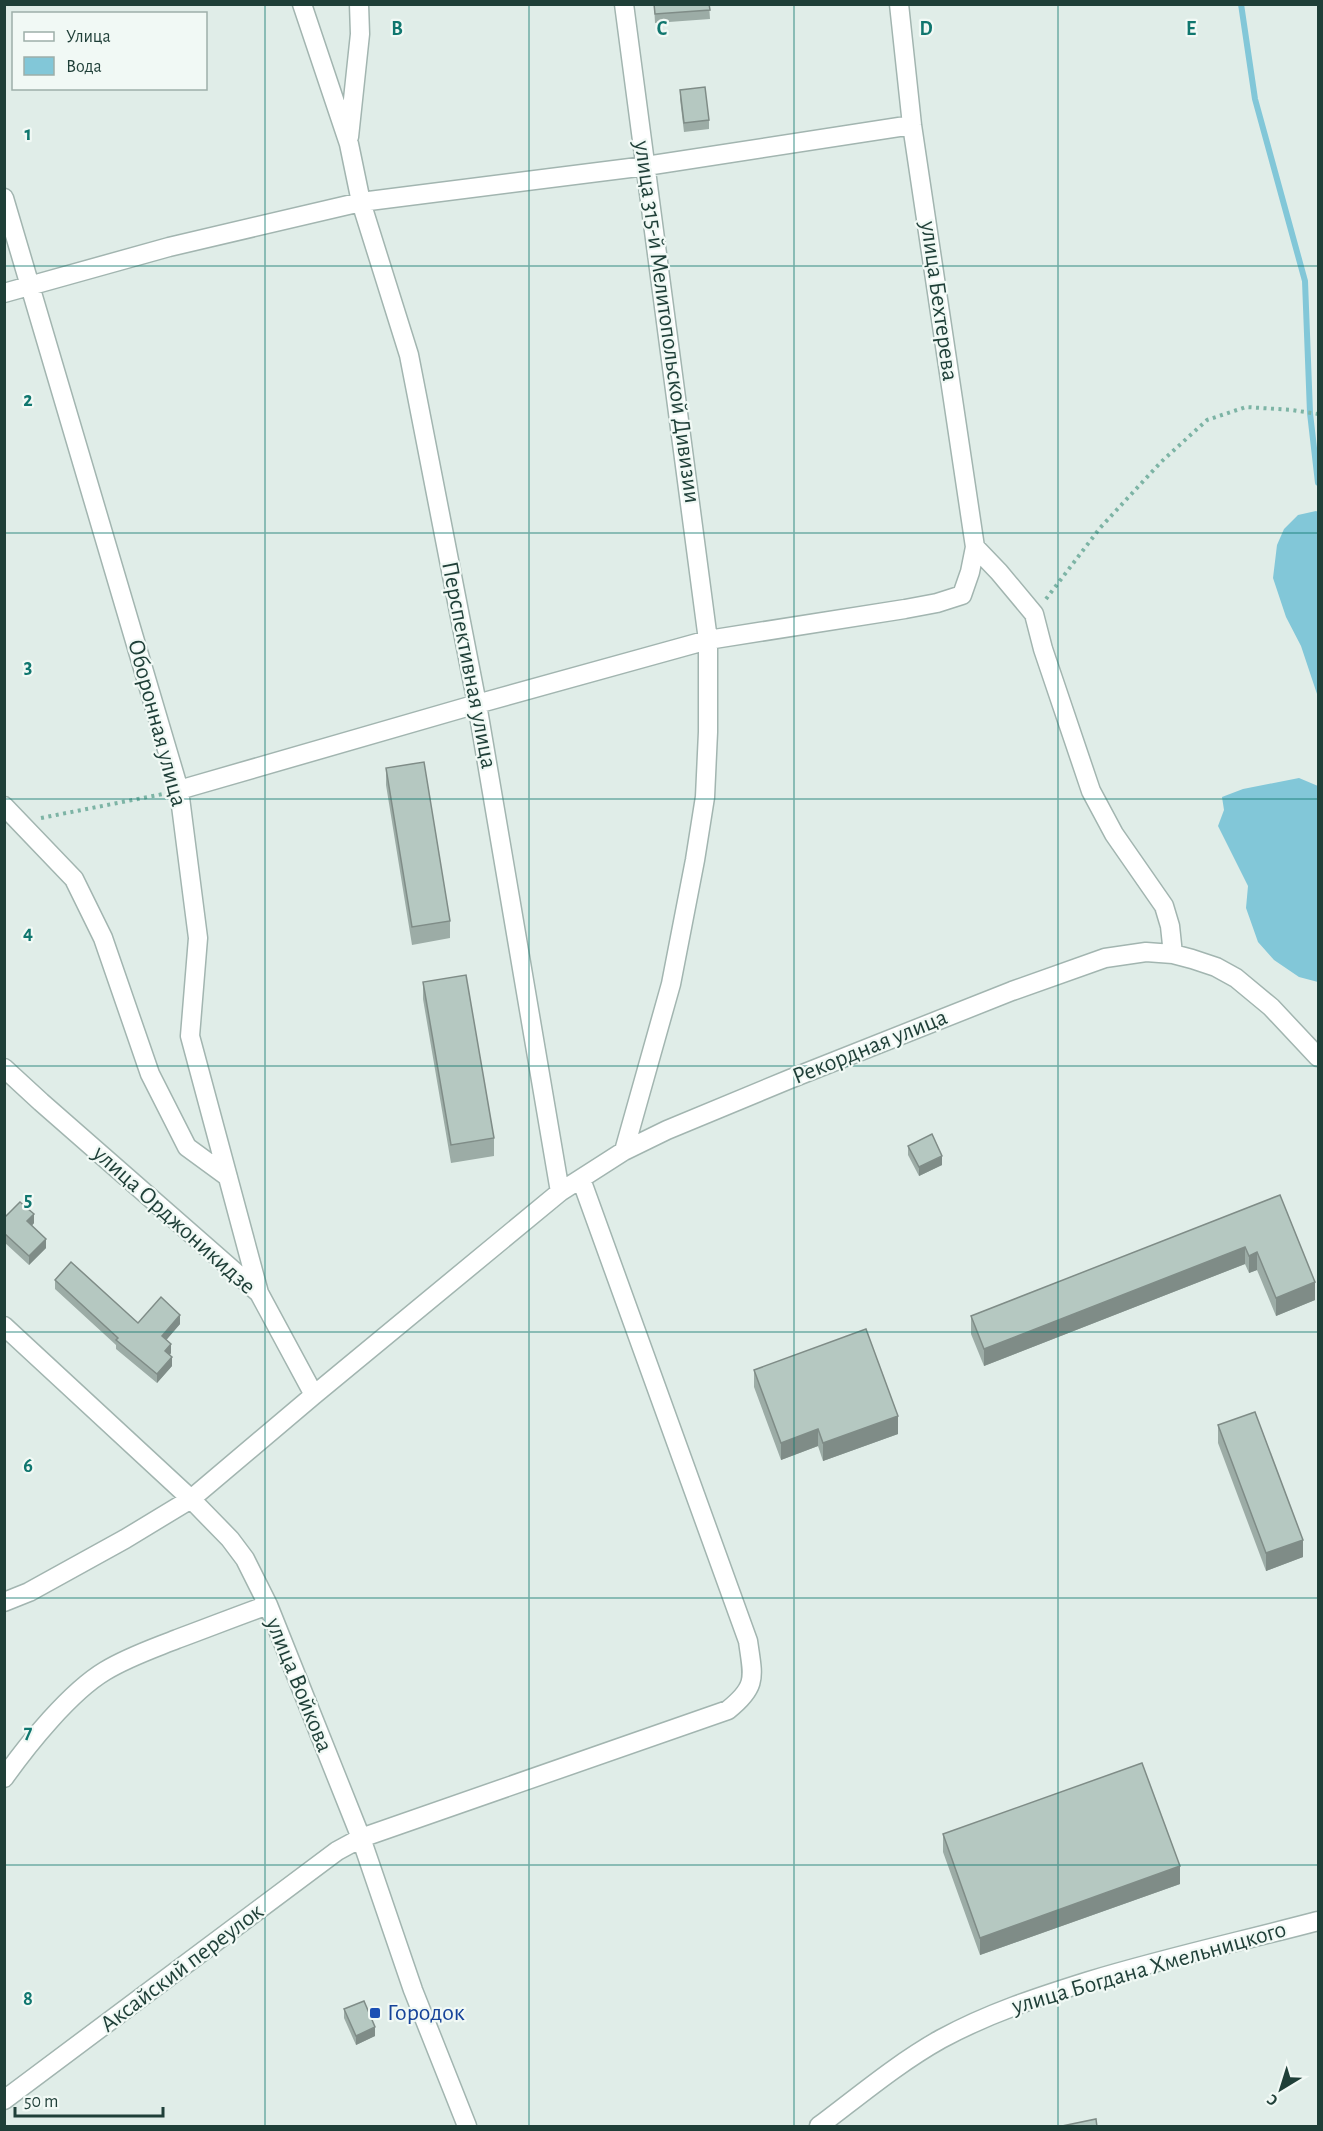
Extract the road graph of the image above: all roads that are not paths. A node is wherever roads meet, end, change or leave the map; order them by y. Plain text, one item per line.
1 (302, 4) edge
2 (359, 4) edge
3 (624, 4) edge
4 (899, 4) edge
5 (912, 125) junction
6 (349, 144) junction
7 (646, 166) junction
8 (4, 198) edge
9 (361, 202) junction
10 (30, 286) junction
11 (4, 293) edge
12 (975, 547) junction
13 (708, 640) junction
14 (477, 704) junction
15 (179, 790) junction
16 (4, 806) edge
17 (1173, 954) junction
18 (1318, 1057) edge
19 (4, 1068) edge
20 (624, 1151) junction
21 (228, 1178) junction
22 (580, 1179) junction
23 (560, 1192) junction
24 (259, 1293) junction
25 (4, 1326) edge
26 (314, 1395) junction
27 (191, 1499) junction
28 (4, 1602) edge
29 (268, 1605) junction
30 (4, 1778) edge
31 (361, 1838) junction
32 (1318, 1921) edge
33 (4, 2100) edge
34 (832, 2124) edge
35 (468, 2127) edge

1 - 6 street, Перспективная улица
2 - 6 street, Перспективная улица
3 - 7 street, улица 315-й Мелитопольской Дивизии
4 - 5 street, улица Бехтерева
5 - 7 street
5 - 12 street, улица Бехтерева
6 - 9 street, Перспективная улица
7 - 9 street
7 - 13 street, улица 315-й Мелитопольской Дивизии
8 - 10 street, Оборонная улица
9 - 10 street
9 - 14 street, Перспективная улица
10 - 11 street
10 - 15 street, Оборонная улица
12 - 13 street, улица Бехтерева
12 - 17 street
13 - 14 street
13 - 20 street, улица 315-й Мелитопольской Дивизии
14 - 15 street
14 - 23 street, Перспективная улица
15 - 21 street, Оборонная улица
16 - 21 street
17 - 18 street, Рекордная улица
17 - 20 street, Рекордная улица
19 - 24 street, улица Орджоникидзе
20 - 22 street, Рекордная улица
21 - 24 street, Оборонная улица
22 - 23 street, Рекордная улица
22 - 31 street, Аксайский переулок
23 - 26 street, Рекордная улица
24 - 26 street, улица Орджоникидзе
25 - 27 street, улица Войкова
26 - 27 street, Рекордная улица
27 - 28 street, Рекордная улица
27 - 29 street, улица Войкова
29 - 30 street
29 - 31 street, улица Войкова
31 - 33 street, Аксайский переулок
31 - 35 street, улица Войкова
32 - 34 street, улица Богдана Хмельницкого

